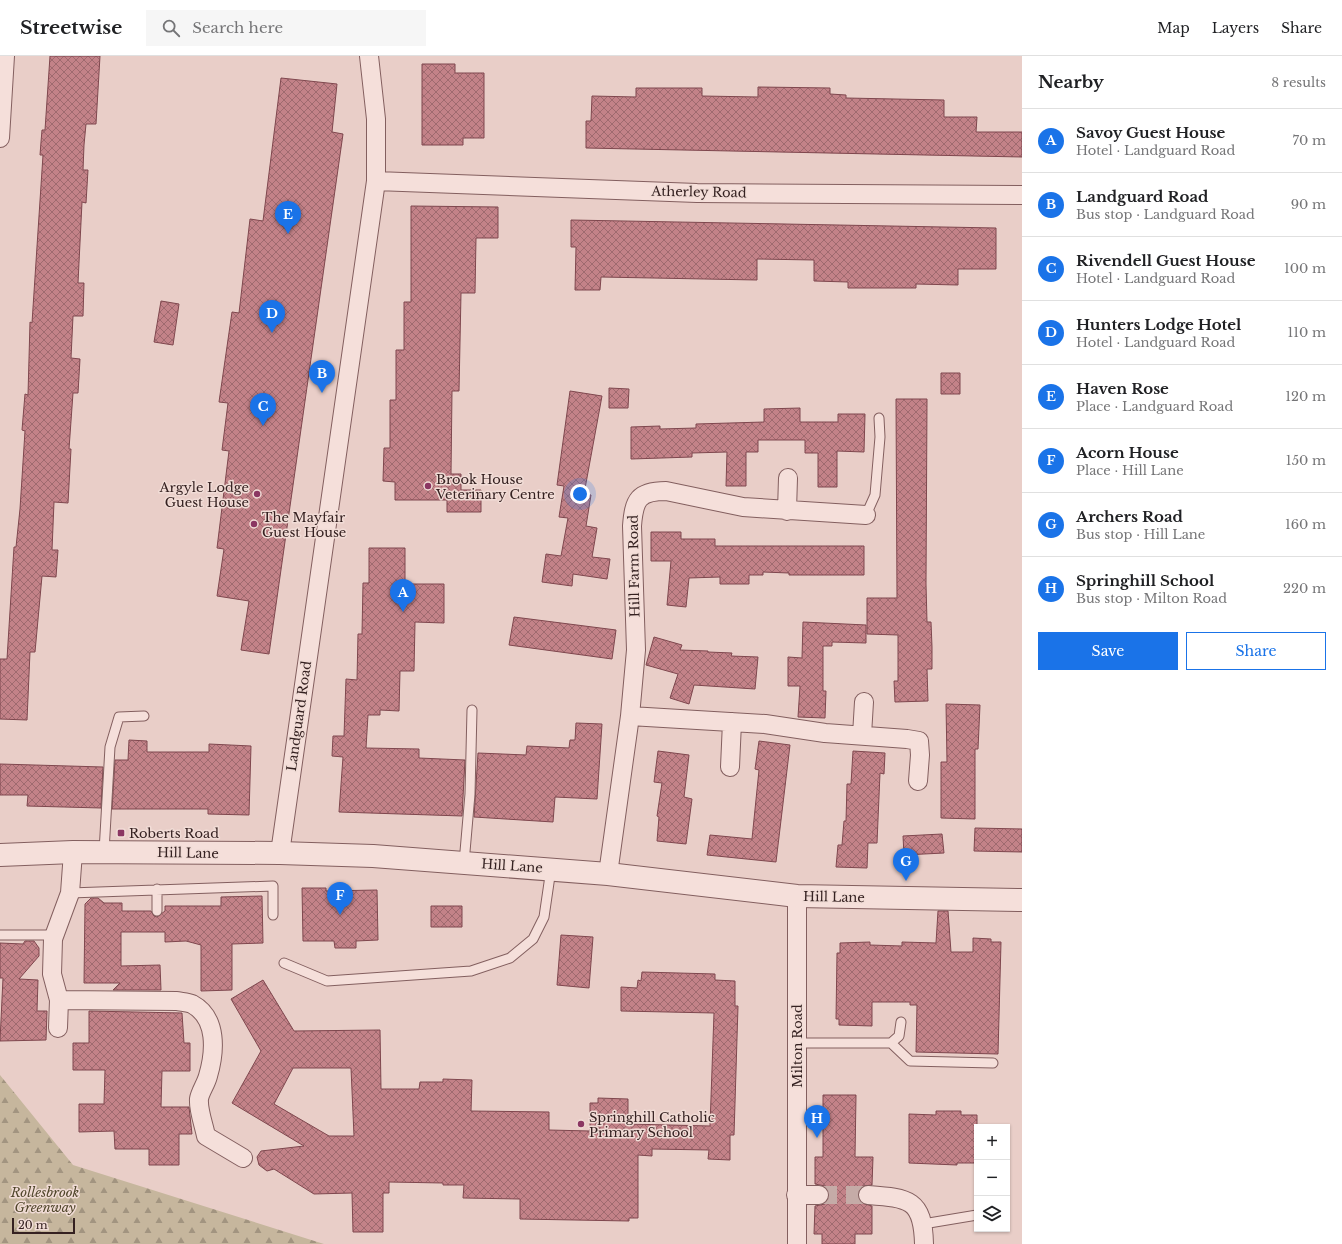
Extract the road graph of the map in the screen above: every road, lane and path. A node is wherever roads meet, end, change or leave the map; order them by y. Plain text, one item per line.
1 (5, 56) edge
2 (369, 56) edge
3 (0, 138) edge
4 (376, 181) junction
5 (1022, 194) edge
6 (879, 418) dead end
7 (788, 478) dead end
8 (787, 511) junction
9 (866, 515) joint
10 (864, 702) dead end
11 (472, 710) dead end
12 (144, 716) dead end
13 (630, 716) junction
14 (732, 722) junction
15 (862, 735) junction
16 (730, 766) dead end
17 (918, 782) dead end
18 (73, 852) junction
19 (104, 852) junction
20 (280, 853) junction
21 (0, 855) edge
22 (464, 863) junction
23 (551, 869) junction
24 (608, 874) junction
25 (157, 889) junction
26 (70, 893) junction
27 (797, 896) junction
28 (1022, 900) edge
29 (157, 911) dead end
30 (273, 916) dead end
31 (0, 935) edge
32 (54, 935) junction
33 (284, 963) dead end
34 (59, 1000) junction
35 (901, 1022) dead end
36 (58, 1028) dead end
37 (798, 1043) junction
38 (891, 1043) junction
39 (993, 1063) dead end
40 (243, 1158) dead end
41 (796, 1195) junction
42 (819, 1195) tunnel mouth
43 (868, 1195) tunnel mouth
44 (974, 1216) edge
45 (923, 1224) junction
46 (797, 1244) edge
47 (924, 1244) edge

1 - 3 street
2 - 4 street, Landguard Road
4 - 5 street, Atherley Road
4 - 20 street, Landguard Road
6 - 9 lane
7 - 8 street
8 - 9 street, Hill Farm Road
8 - 13 street, Hill Farm Road
10 - 15 street
11 - 22 lane
12 - 19 lane
13 - 14 street
13 - 24 street, Hill Farm Road
14 - 15 street
14 - 16 street
15 - 17 street
18 - 19 street, Hill Lane
18 - 21 street, Hill Lane
18 - 26 street
19 - 20 street, Hill Lane
20 - 22 street, Hill Lane
22 - 23 street, Hill Lane
23 - 24 street, Hill Lane
23 - 33 lane
24 - 27 street, Hill Lane
25 - 26 lane
25 - 29 lane
25 - 30 lane
26 - 32 street
27 - 28 street, Hill Lane
27 - 37 street, Milton Road
31 - 32 lane
32 - 34 street
34 - 36 street
34 - 40 street
35 - 38 lane
37 - 38 lane
37 - 41 street, Milton Road
38 - 39 lane
41 - 42 street
41 - 46 street, Milton Road
43 - 45 street
44 - 45 lane
45 - 47 street

